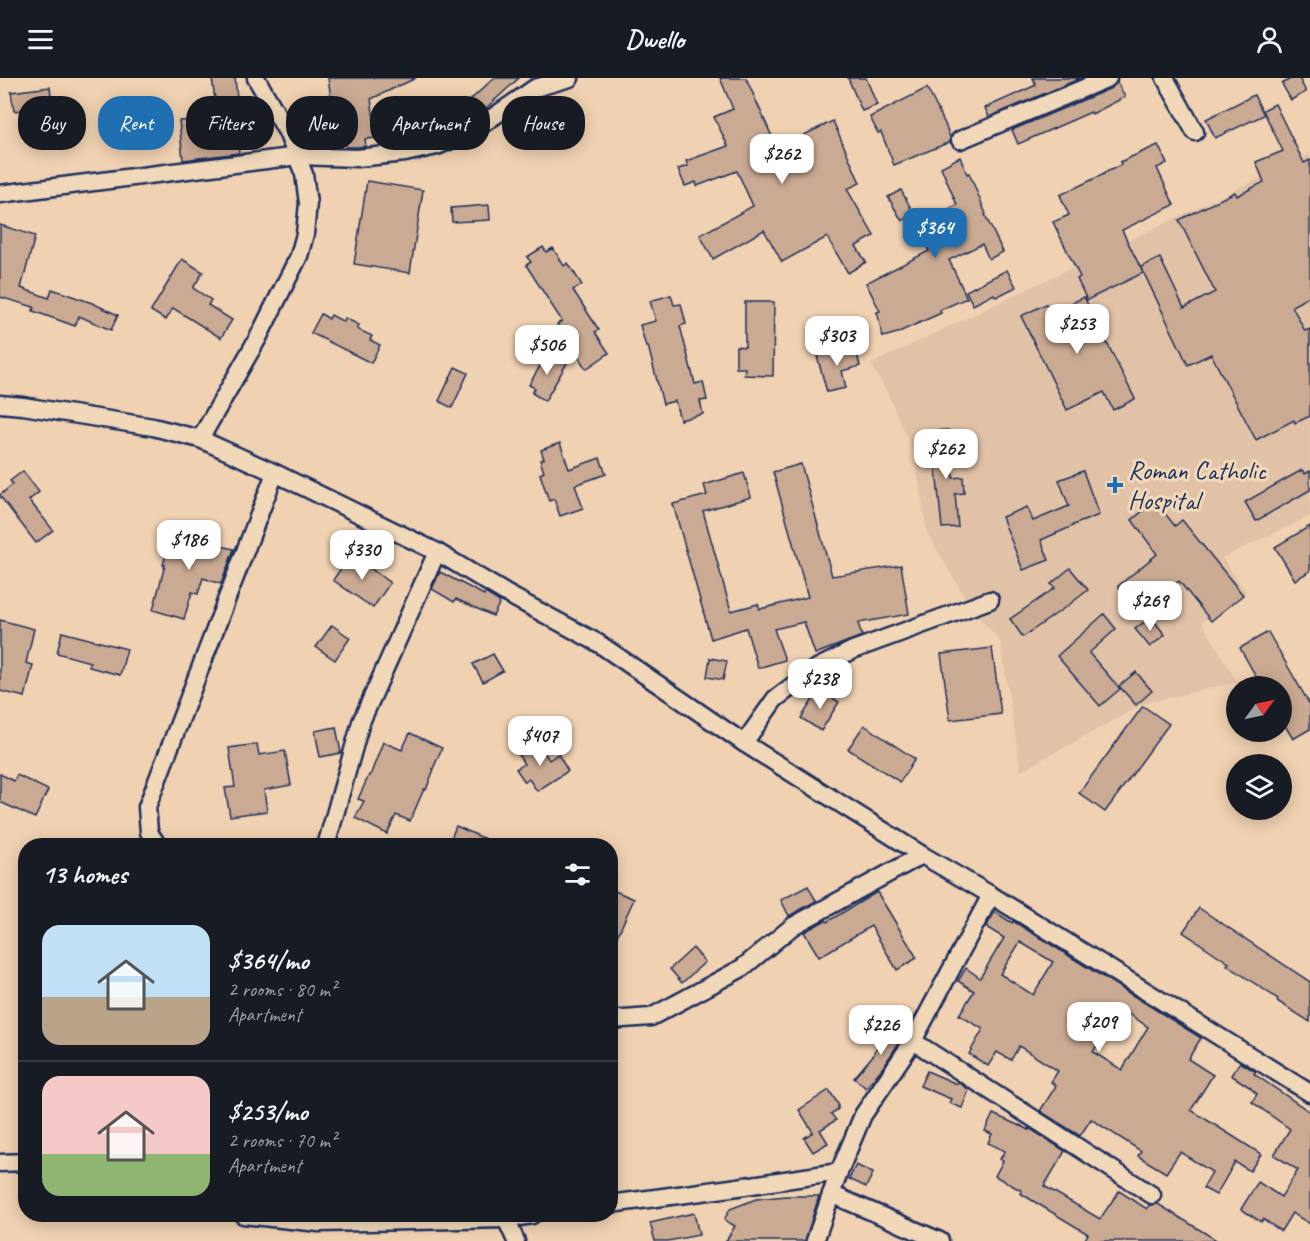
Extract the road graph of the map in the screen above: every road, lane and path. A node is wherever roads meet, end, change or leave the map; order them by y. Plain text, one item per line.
1 (256, 78) edge
2 (570, 78) edge
3 (1108, 78) edge
4 (1165, 78) edge
5 (1195, 132) dead end
6 (960, 140) dead end
7 (298, 156) junction
8 (0, 194) edge
9 (0, 404) edge
10 (200, 439) junction
11 (275, 473) junction
12 (437, 552) junction
13 (990, 600) dead end
14 (744, 743) junction
15 (152, 838) edge
16 (328, 838) edge
17 (922, 855) junction
18 (991, 895) junction
19 (618, 1019) edge
20 (913, 1041) junction
21 (1310, 1093) edge
22 (18, 1162) edge
23 (0, 1163) edge
24 (839, 1172) junction
25 (831, 1194) junction
26 (1152, 1195) dead end
27 (618, 1203) edge
28 (310, 1222) edge
29 (366, 1222) edge
30 (507, 1222) edge
31 (516, 1241) edge
32 (815, 1241) edge
33 (940, 1241) edge

1 - 7 street
2 - 7 street
3 - 6 street
4 - 5 street
7 - 8 street
7 - 10 street
9 - 10 street
10 - 11 street
11 - 12 street
11 - 15 street
12 - 14 street
12 - 16 street
13 - 14 street
14 - 17 street
17 - 18 street
17 - 19 street
18 - 20 street
18 - 21 street
20 - 24 street
20 - 26 street
22 - 23 street
24 - 25 street
24 - 27 street
25 - 32 street
25 - 33 street
28 - 29 street
30 - 31 street

